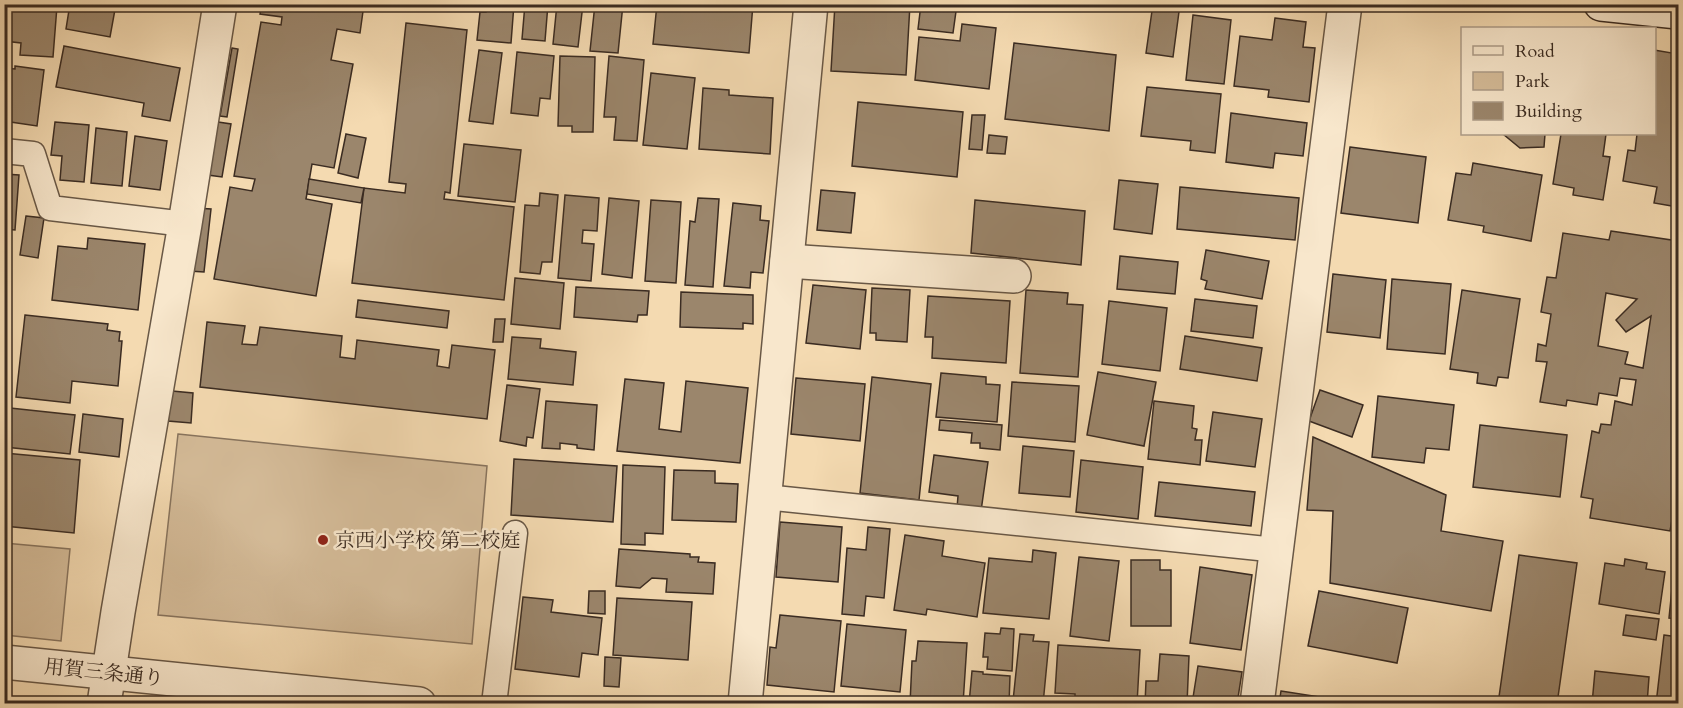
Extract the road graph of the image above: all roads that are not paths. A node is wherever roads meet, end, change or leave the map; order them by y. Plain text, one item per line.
1 (220, 4) edge
2 (810, 4) edge
3 (1345, 4) edge
4 (1601, 4) edge
5 (1678, 12) edge
6 (4, 151) edge
7 (185, 224) junction
8 (787, 261) junction
9 (1014, 276) dead end
10 (765, 497) junction
11 (515, 533) dead end
12 (1276, 550) junction
13 (4, 662) edge
14 (106, 688) edge
15 (419, 704) edge
16 (494, 704) edge
17 (745, 704) edge
18 (1257, 704) edge

1 - 7 street
2 - 8 street
3 - 12 street
4 - 5 street
6 - 7 lane
7 - 14 street
8 - 9 street
8 - 10 street
10 - 12 lane
10 - 17 street
11 - 16 lane
12 - 18 street
13 - 14 street, 用賀三条通り
14 - 15 street, 用賀三条通り

